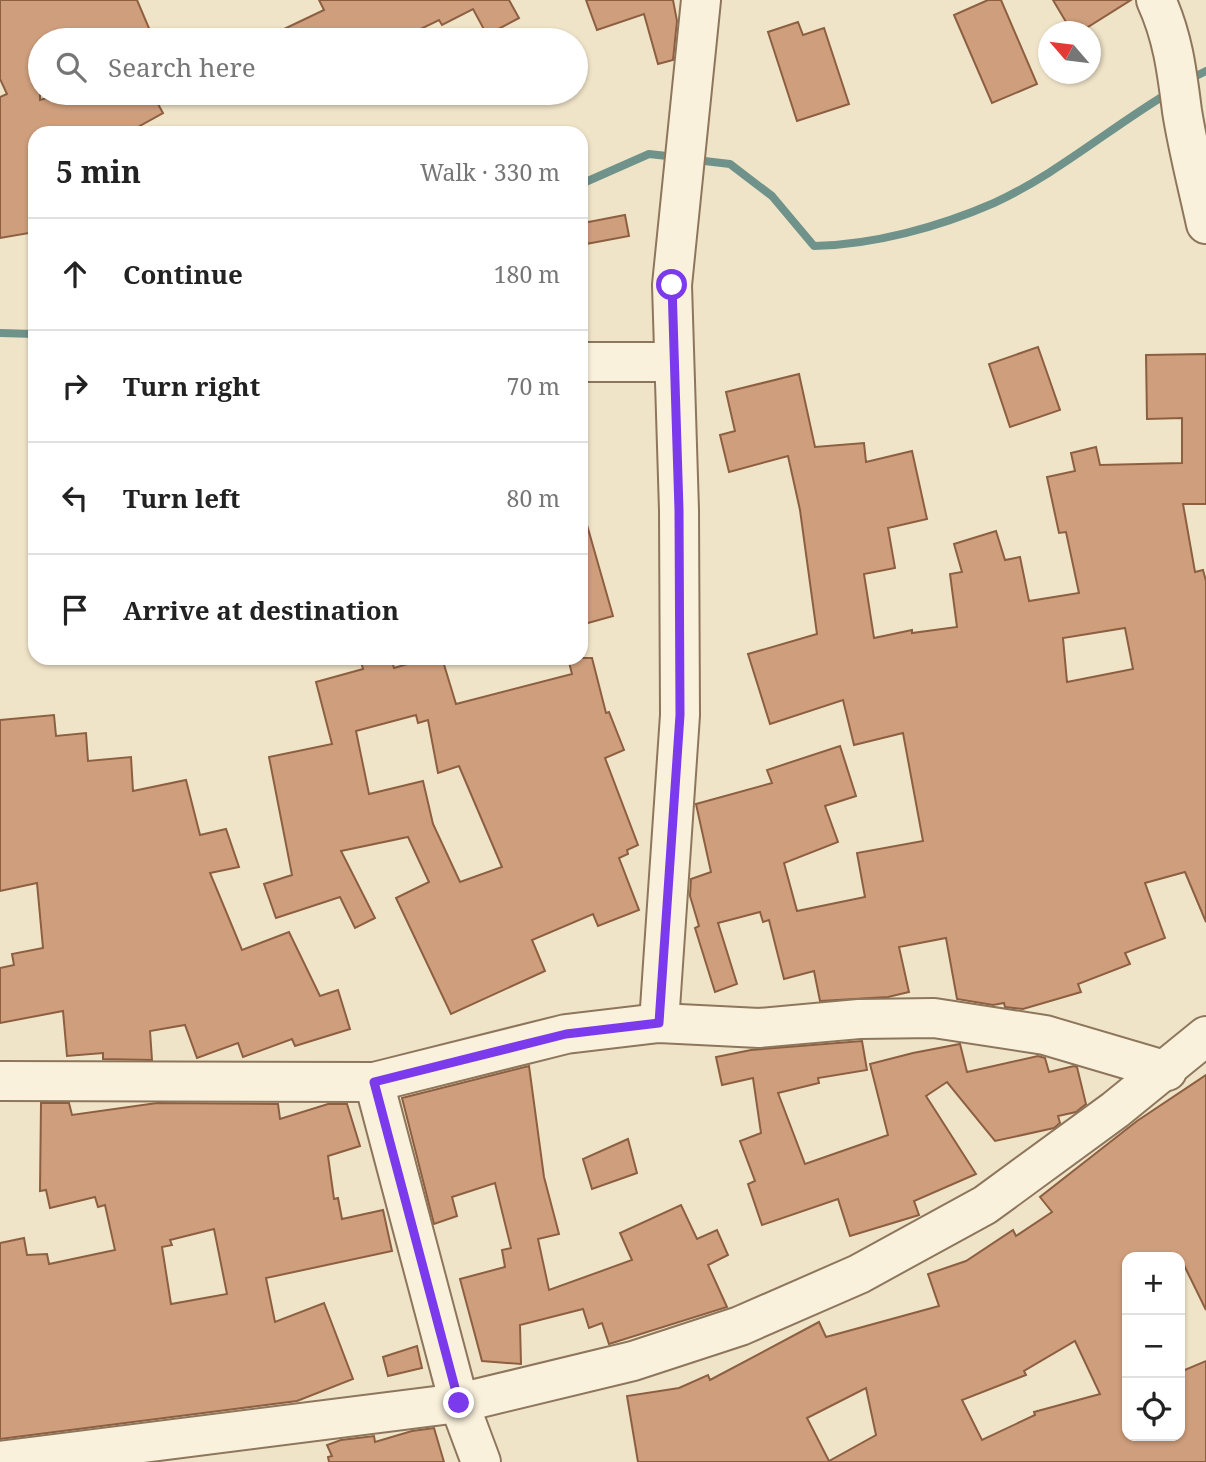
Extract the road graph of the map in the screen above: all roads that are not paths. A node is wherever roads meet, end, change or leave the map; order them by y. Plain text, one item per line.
1 (701, 0) edge
2 (1156, 0) edge
3 (1206, 224) edge
4 (588, 362) edge
5 (673, 362) junction
6 (659, 1023) junction
7 (1206, 1036) edge
8 (1167, 1070) junction
9 (0, 1080) edge
10 (374, 1082) junction
11 (459, 1403) junction
12 (0, 1461) edge
13 (481, 1462) edge

1 - 5 street
2 - 3 street
4 - 5 street
5 - 6 street
6 - 8 street
6 - 10 street
7 - 8 street
8 - 11 street
9 - 10 street
10 - 11 street
11 - 12 street
11 - 13 street

